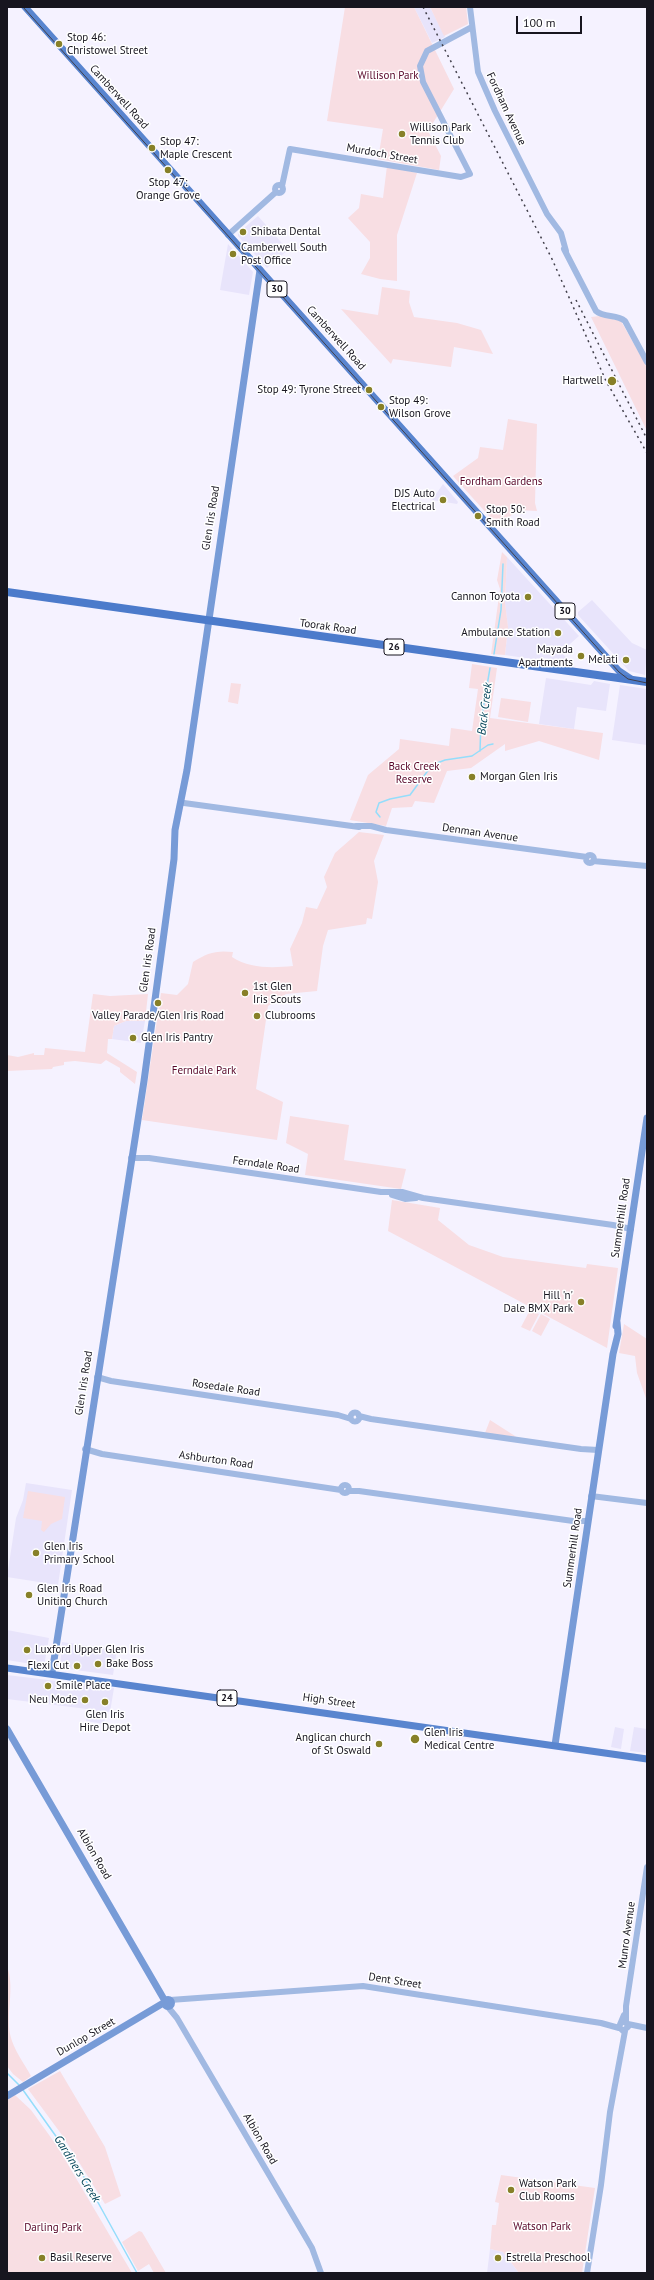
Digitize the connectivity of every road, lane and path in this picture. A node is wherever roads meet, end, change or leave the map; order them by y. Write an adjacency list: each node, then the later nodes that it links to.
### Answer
1 (25, 7): 4 (main road, Camberwell Road / 30)
2 (470, 7): 3 (street, Fordham Avenue)
3 (472, 29): 4 (street, Murdoch Street); 6 (street, Fordham Avenue)
4 (228, 235): 5 (main road, Camberwell Road / 30)
5 (260, 270): 8 (main road, Glen Iris Road); 9 (main road, Camberwell Road / 30)
6 (647, 362)
7 (7, 592): 8 (highway, Toorak Road / 26)
8 (208, 621): 10 (highway, Toorak Road / 26); 13 (main road, Glen Iris Road)
9 (613, 664): 10 (main road); 11 (main road, Camberwell Road / 30)
10 (605, 676): 11 (highway, Toorak Road / 26)
11 (634, 680): 12 (highway, Toorak Road / 26)
12 (647, 682)
13 (183, 799): 14 (main road, Glen Iris Road); 14 (main road, Glen Iris Road); 15 (street, Denman Avenue)
14 (174, 859): 17 (main road, Glen Iris Road)
15 (647, 866)
16 (647, 1118): 18 (main road, Summerhill Road)
17 (131, 1155): 18 (street, Ferndale Road); 19 (main road, Glen Iris Road)
18 (631, 1227): 21 (main road, Summerhill Road)
19 (96, 1379): 20 (main road, Glen Iris Road); 21 (street, Rosedale Road)
20 (85, 1452): 24 (street, Ashburton Road); 26 (main road, Glen Iris Road)
21 (598, 1452): 22 (main road, Summerhill Road)
22 (592, 1494): 23 (street); 24 (main road, Summerhill Road)
23 (647, 1503)
24 (587, 1524): 28 (main road, Summerhill Road)
25 (7, 1668): 26 (main road, High Street / 24)
26 (52, 1673): 28 (main road, High Street / 24)
27 (7, 1728): 31 (main road, Albion Road)
28 (555, 1745): 29 (main road, High Street / 24)
29 (647, 1759)
30 (647, 1867): 32 (street, Munro Avenue)
31 (168, 2003): 32 (street, Dent Street); 34 (main road, Dunlop Street); 35 (street, Albion Road)
32 (623, 2026): 33 (street, Dent Street); 36 (street, Munro Avenue)
33 (646, 2028)
34 (10, 2094)
35 (320, 2273)
36 (587, 2273)

